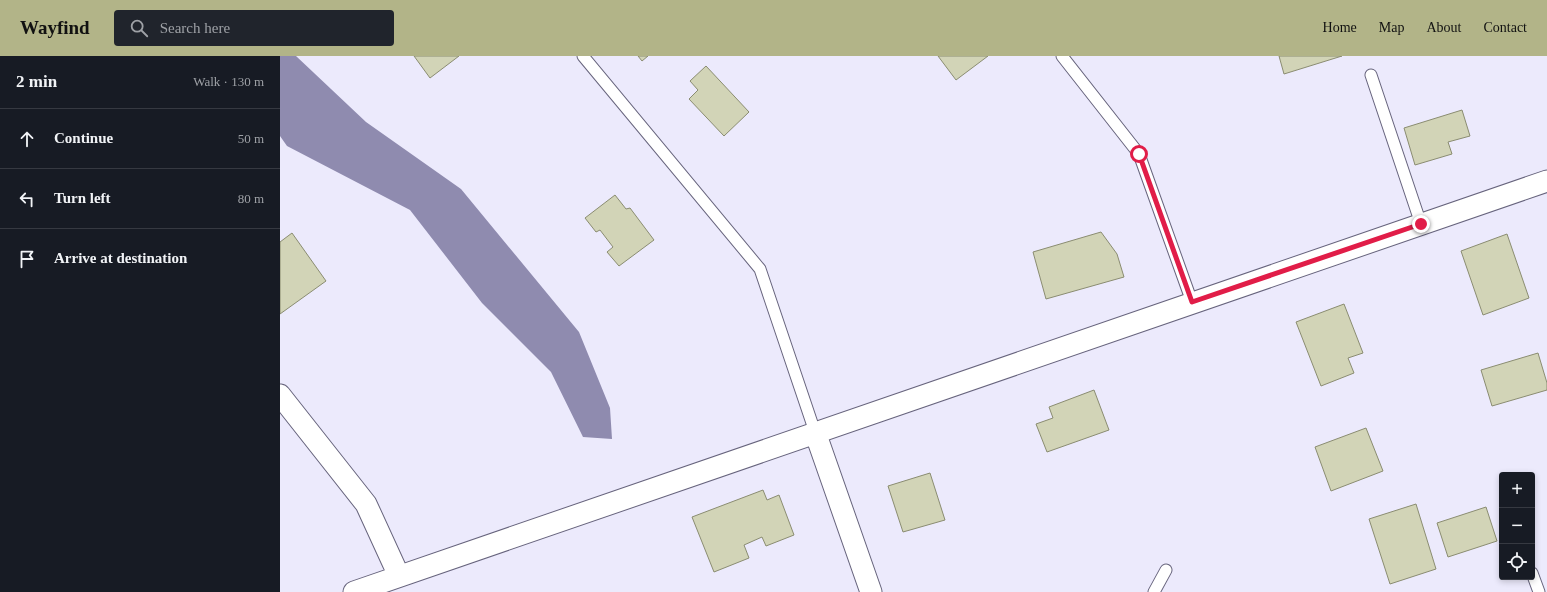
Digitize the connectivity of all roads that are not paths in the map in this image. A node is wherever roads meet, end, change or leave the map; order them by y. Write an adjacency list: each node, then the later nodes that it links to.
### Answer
1 (584, 56): 8 (lane)
2 (1062, 56): 6 (lane)
3 (1371, 76): 5 (lane)
4 (1547, 181): 5 (street)
5 (1421, 224): 6 (street)
6 (1192, 302): 8 (street)
7 (280, 396): 10 (street)
8 (815, 432): 10 (street); 13 (street)
9 (1166, 570): 14 (lane)
10 (399, 576): 12 (street)
11 (1535, 580): 15 (lane)
12 (354, 592)
13 (871, 592)
14 (1154, 592)
15 (1539, 592)

